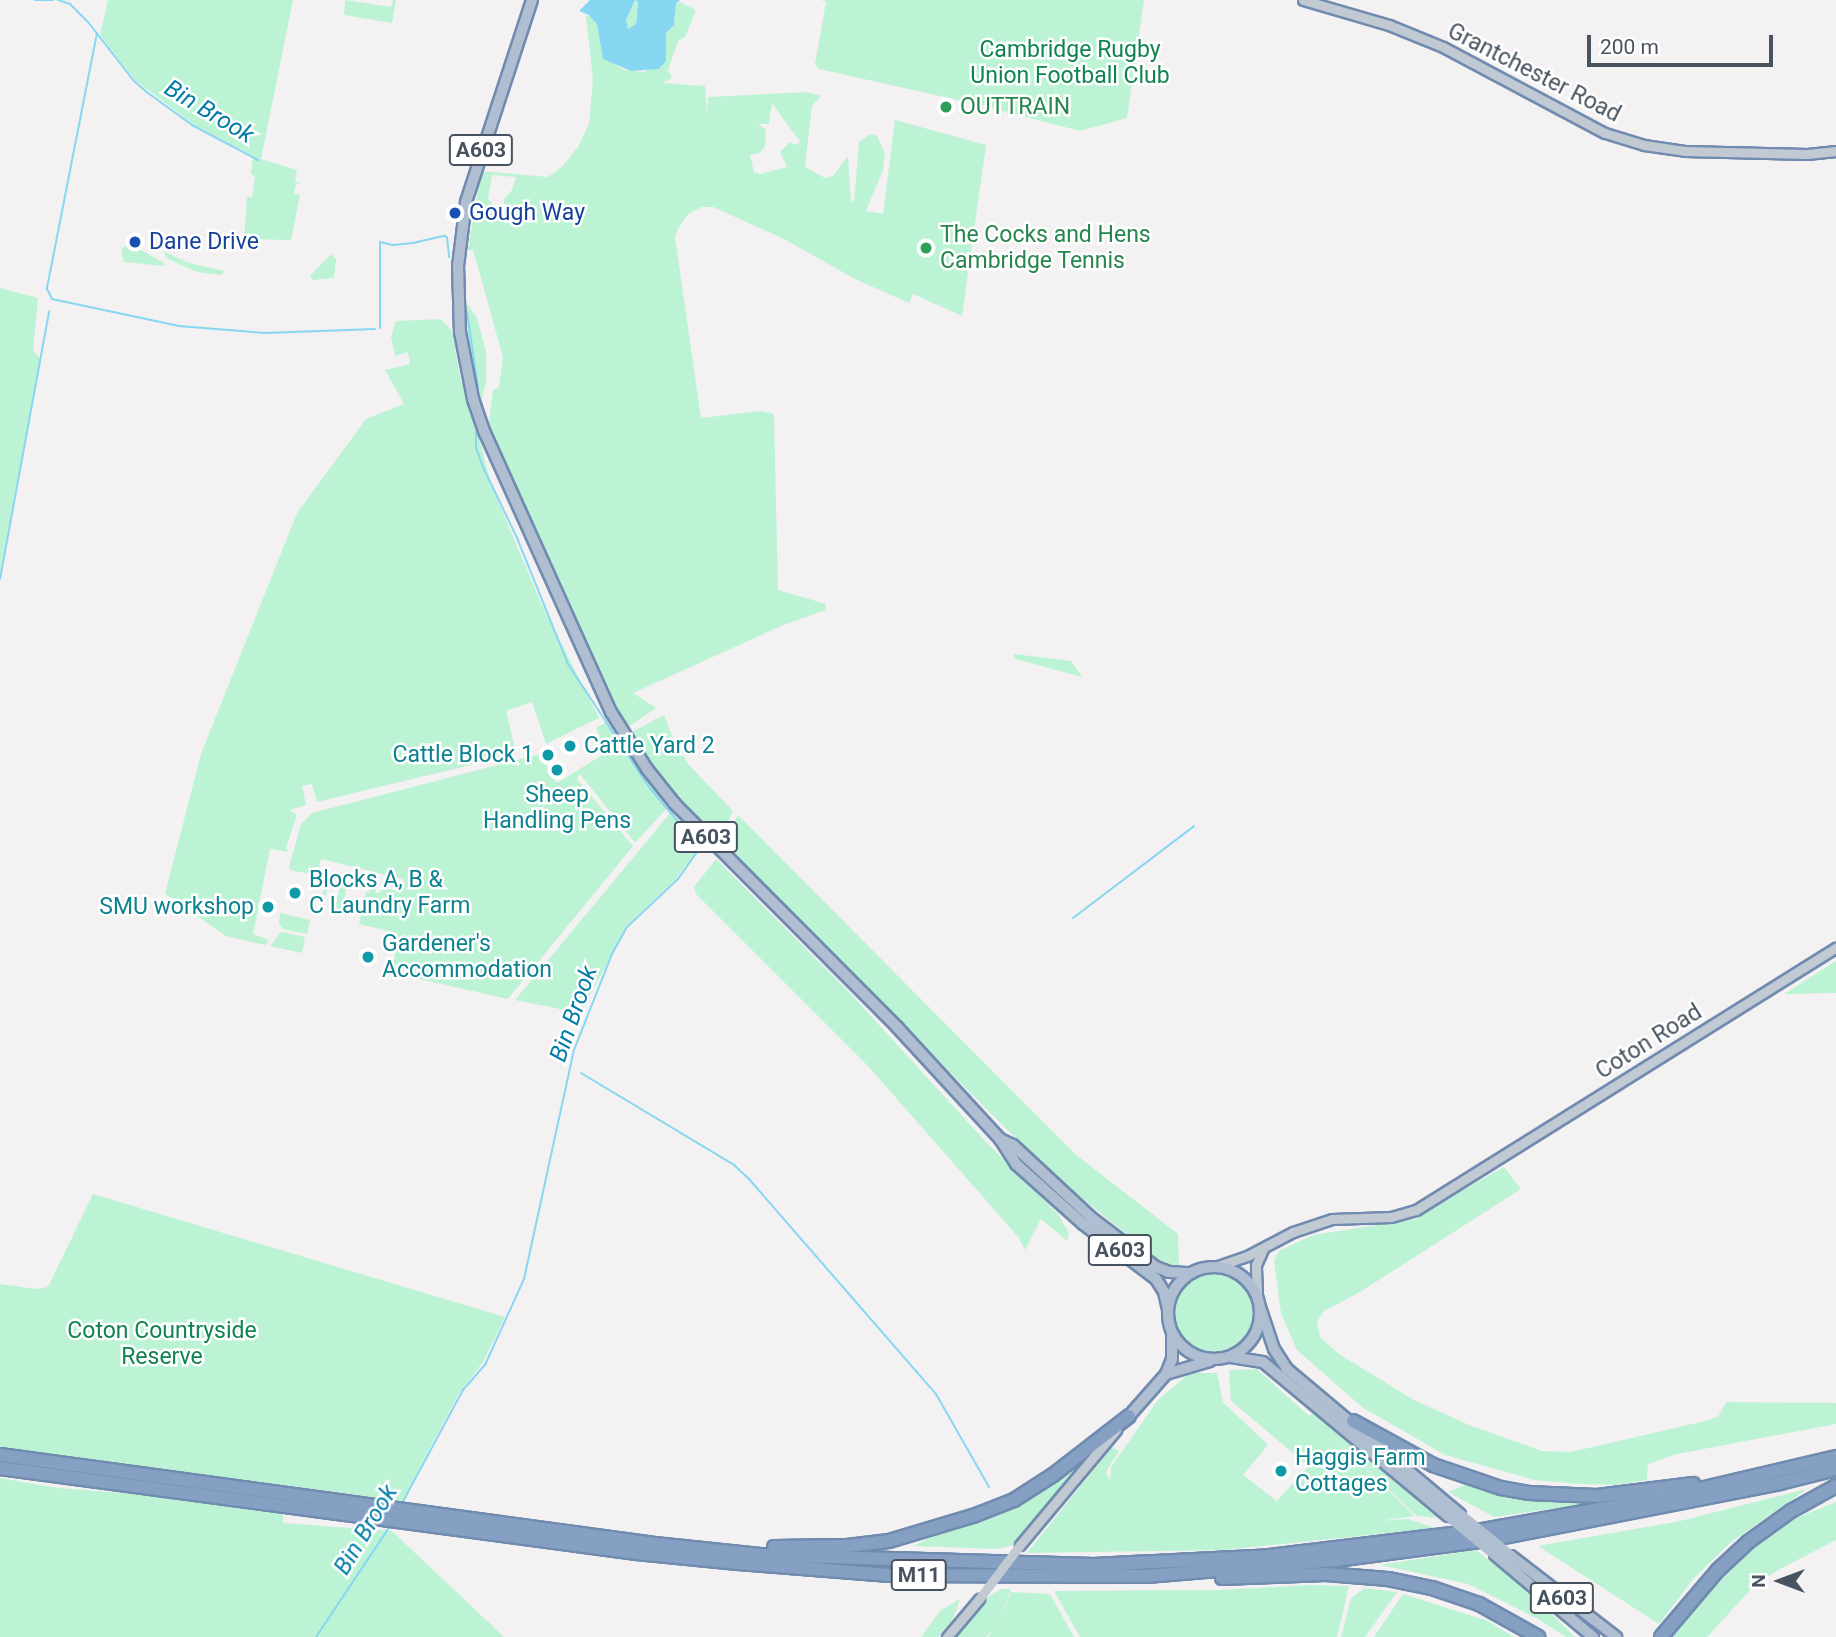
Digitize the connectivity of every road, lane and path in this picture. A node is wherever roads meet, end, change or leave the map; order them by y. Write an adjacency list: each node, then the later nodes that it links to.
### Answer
1 (532, 0): 5 (main road, A603)
2 (1303, 0): 3 (street, Grantchester Road)
3 (1836, 151)
4 (1836, 948): 6 (street, Coton Road)
5 (999, 1139): 8 (main road, A603); 10 (main road, A603)
6 (1264, 1247): 7 (street, Coton Road); 9 (street)
7 (1215, 1267): 8 (main road); 9 (main road)
8 (1193, 1272): 10 (main road)
9 (1259, 1301): 12 (main road); 16 (main road, A603)
10 (1168, 1310): 11 (main road)
11 (1171, 1331): 13 (main road); 14 (main road)
12 (1230, 1357): 13 (main road); 27 (main road, A603, bridge)
13 (1214, 1360): 14 (main road)
14 (1166, 1374): 15 (main road)
15 (1129, 1416): 23 (highway); 25 (street, bridge)
16 (1353, 1422): 20 (highway); 28 (main road, A603, bridge)
17 (0, 1455): 23 (highway, M11)
18 (1836, 1457): 20 (highway, M11)
19 (0, 1468): 24 (highway, M11)
20 (1790, 1469): 23 (highway, M11)
21 (1836, 1469): 24 (highway, M11)
22 (1836, 1486): 29 (highway)
23 (654, 1544)
24 (1147, 1576): 26 (highway)
25 (947, 1637)
26 (1538, 1637)
27 (1593, 1637)
28 (1616, 1637)
29 (1661, 1637)

